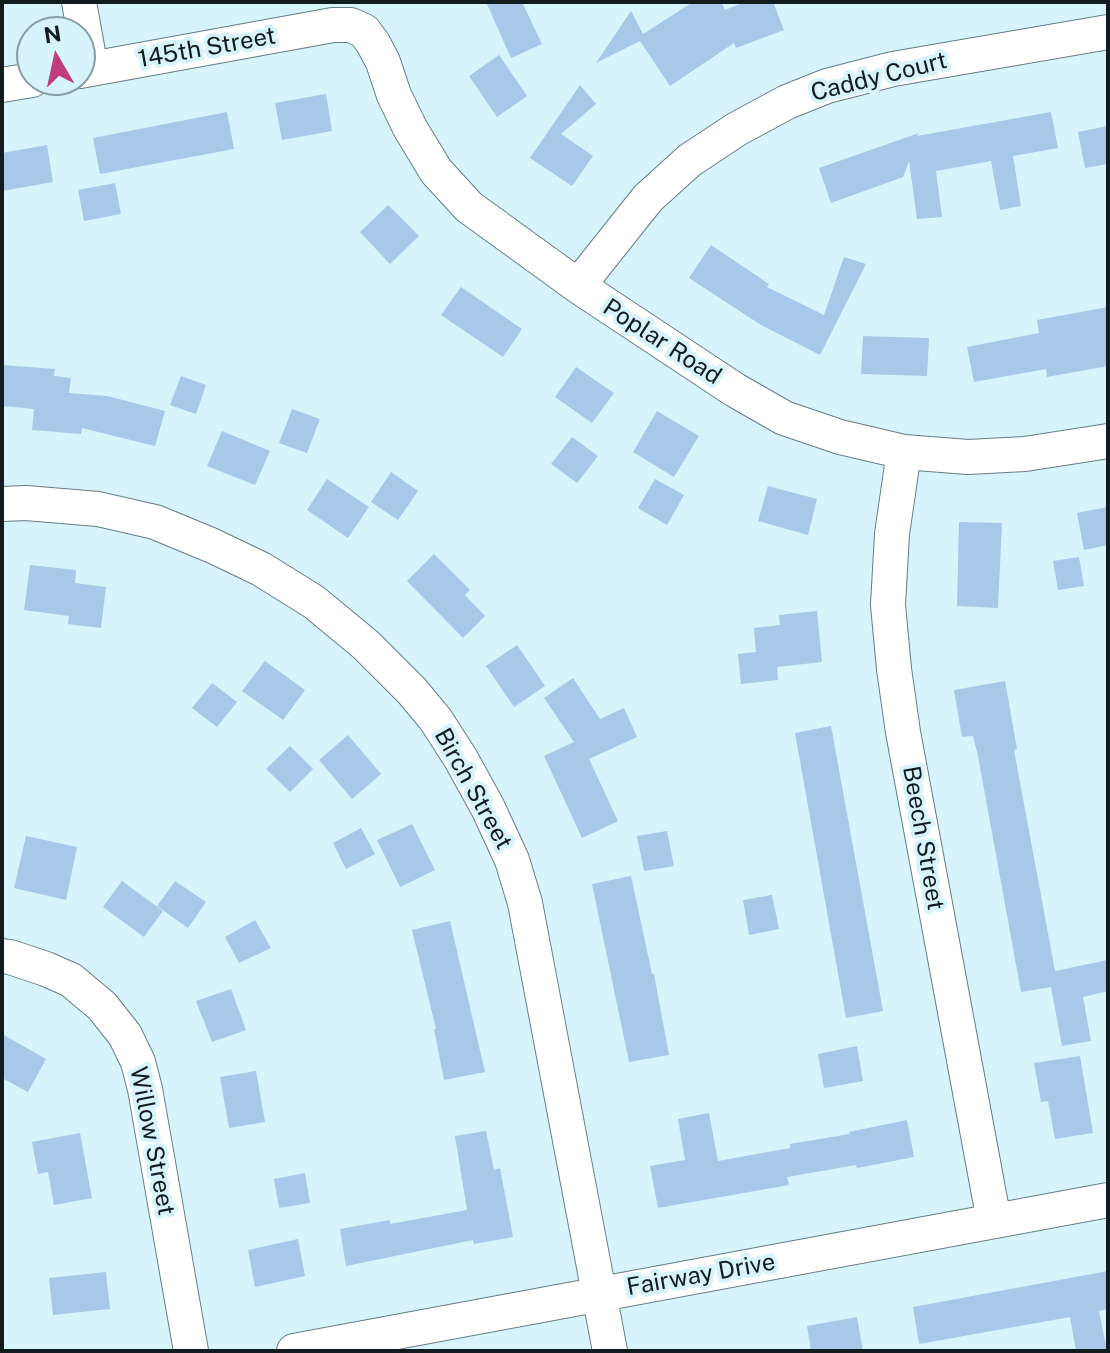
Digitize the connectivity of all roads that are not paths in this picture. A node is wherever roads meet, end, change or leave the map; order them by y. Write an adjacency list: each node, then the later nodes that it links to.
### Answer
1 (333, 25): 3 (street, 145th Street); 4 (street, Poplar Road)
2 (1108, 32): 4 (street, Caddy Court)
3 (96, 68)
4 (578, 286): 6 (street, Poplar Road)
5 (1108, 441): 6 (street, Poplar Road)
6 (904, 452): 10 (street, Beech Street)
7 (2, 504): 11 (street, Birch Street)
8 (2, 956): 12 (street, Willow Street)
9 (1108, 1200): 10 (street, Fairway Drive)
10 (994, 1221): 11 (street, Fairway Drive)
11 (599, 1294): 13 (street, Fairway Drive); 14 (street, Birch Street)
12 (191, 1351)
13 (294, 1351)
14 (610, 1351)

